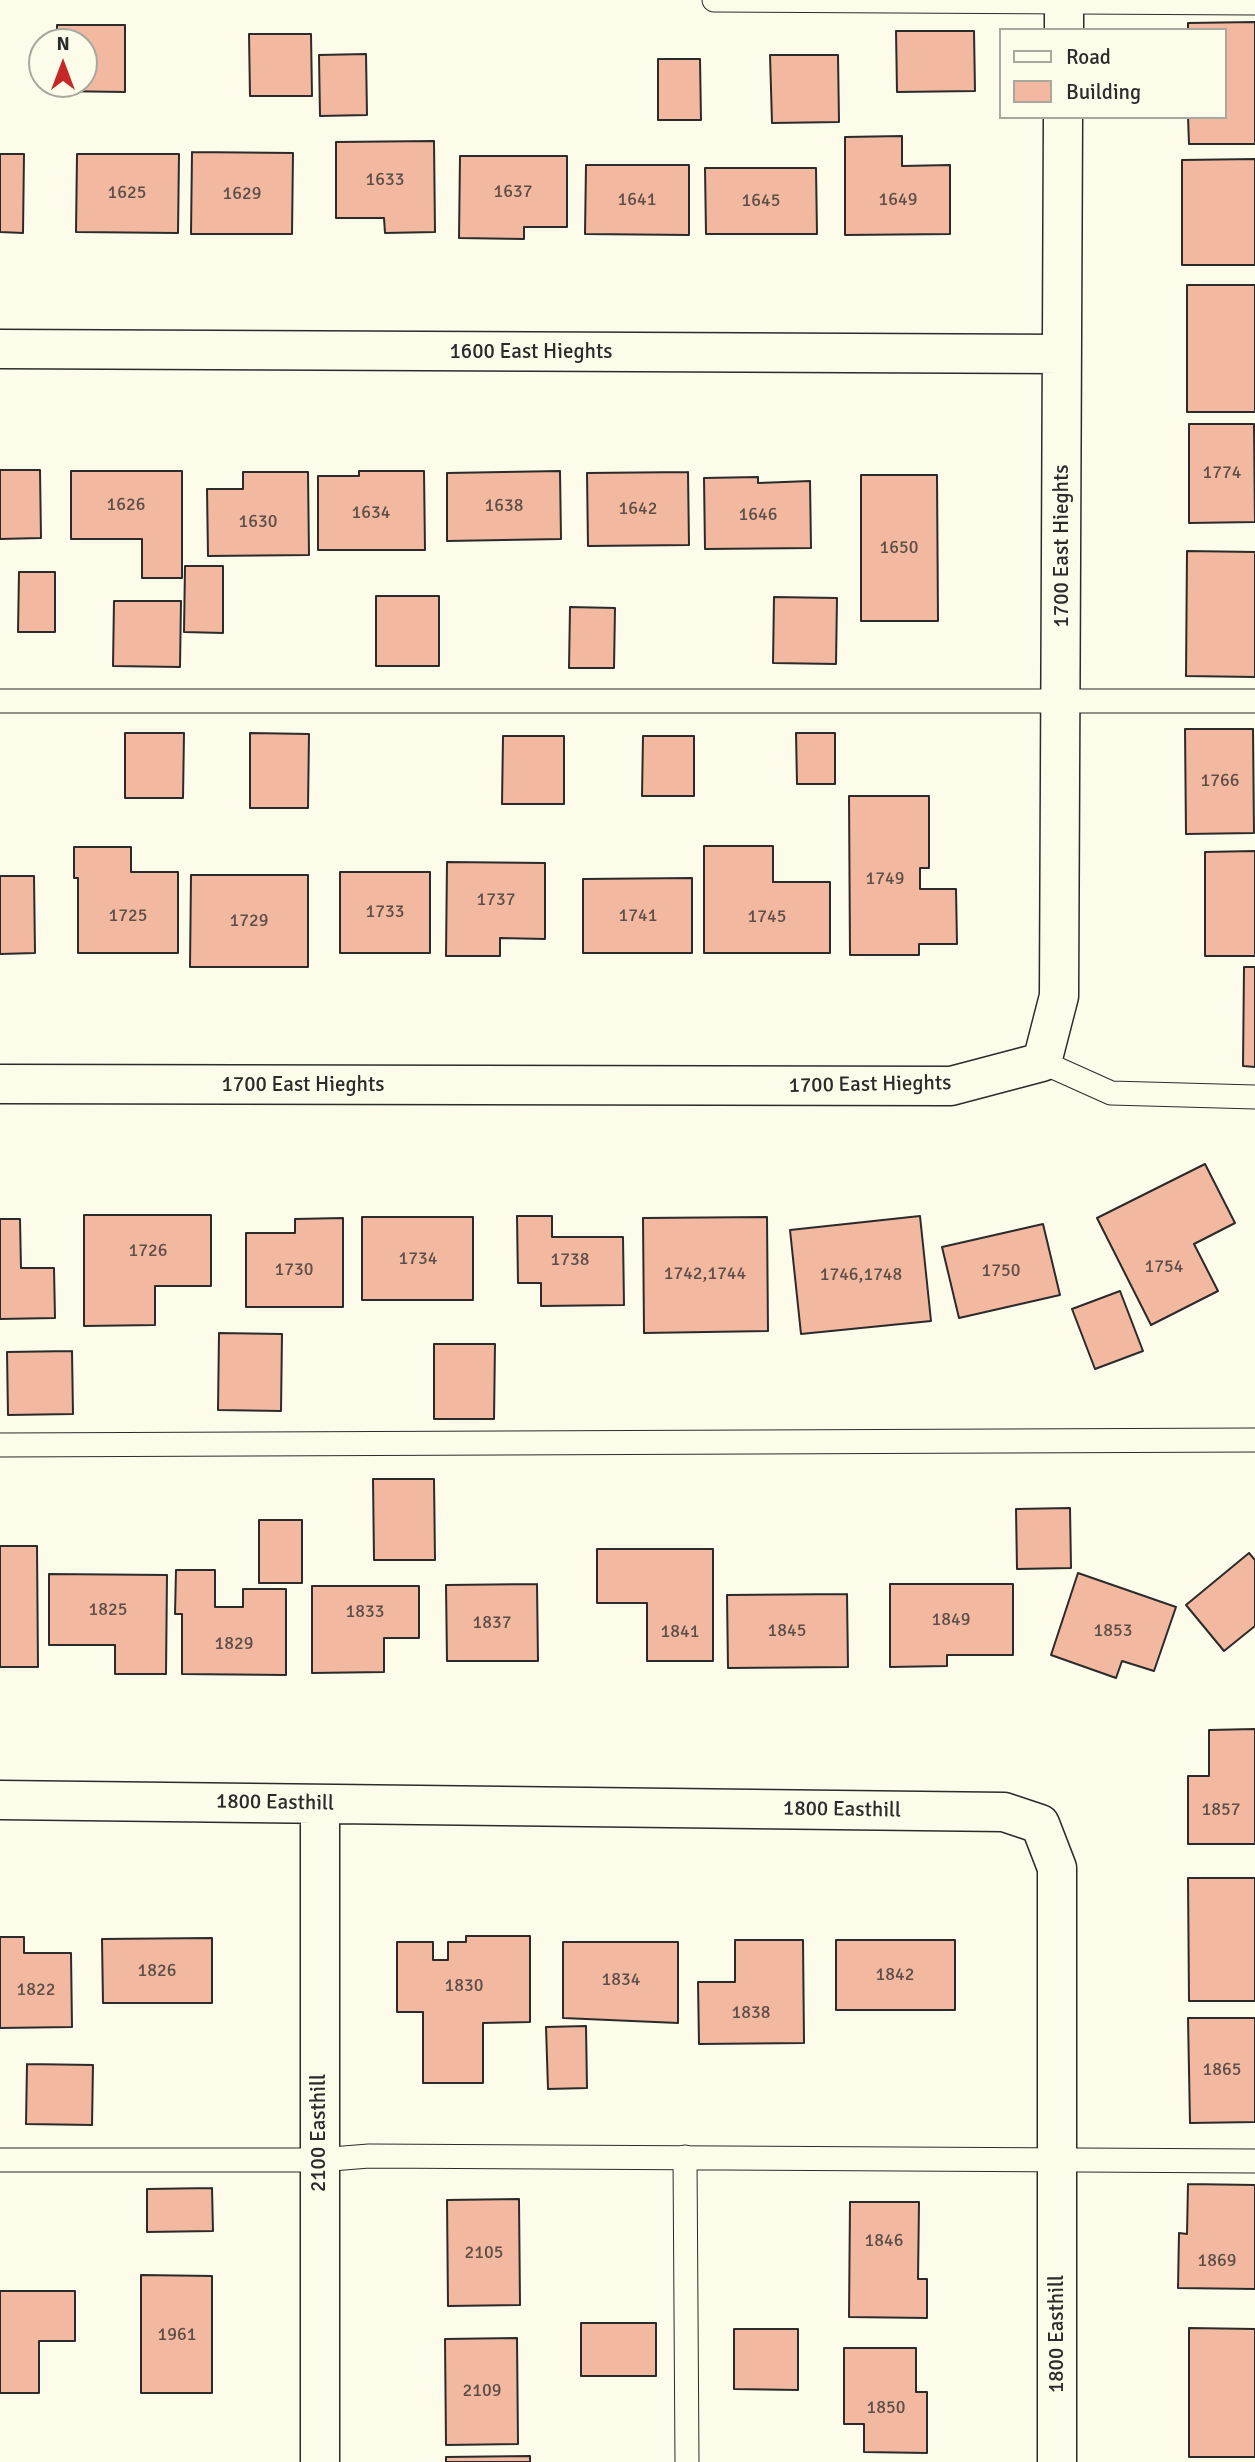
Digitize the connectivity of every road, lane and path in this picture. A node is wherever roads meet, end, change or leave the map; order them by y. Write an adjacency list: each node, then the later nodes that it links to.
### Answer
1 (714, 0): 3 (lane)
2 (1255, 3): 3 (lane)
3 (1064, 10)
4 (1063, 119): 6 (street, 1700 East Hieghts)
5 (0, 349): 6 (street, 1600 East Hieghts)
6 (1062, 354): 9 (street, 1700 East Hieghts)
7 (0, 701): 9 (lane)
8 (1255, 701): 9 (lane)
9 (1062, 703): 10 (street, 1700 East Hieghts)
10 (1042, 1062): 11 (street, 1700 East Hieghts); 12 (lane)
11 (0, 1084)
12 (1255, 1097)
13 (1255, 1440): 14 (lane)
14 (0, 1445)
15 (0, 1800): 16 (street, 1800 Easthill)
16 (320, 1804): 19 (street, 2100 Easthill); 20 (street, 1800 Easthill)
17 (685, 2157): 19 (lane); 20 (lane); 23 (lane)
18 (0, 2160): 19 (lane)
19 (319, 2160): 22 (street, 2100 Easthill)
20 (1057, 2161): 21 (lane); 24 (street, 1800 Easthill)
21 (1255, 2161)
22 (320, 2462)
23 (687, 2462)
24 (1057, 2462)

